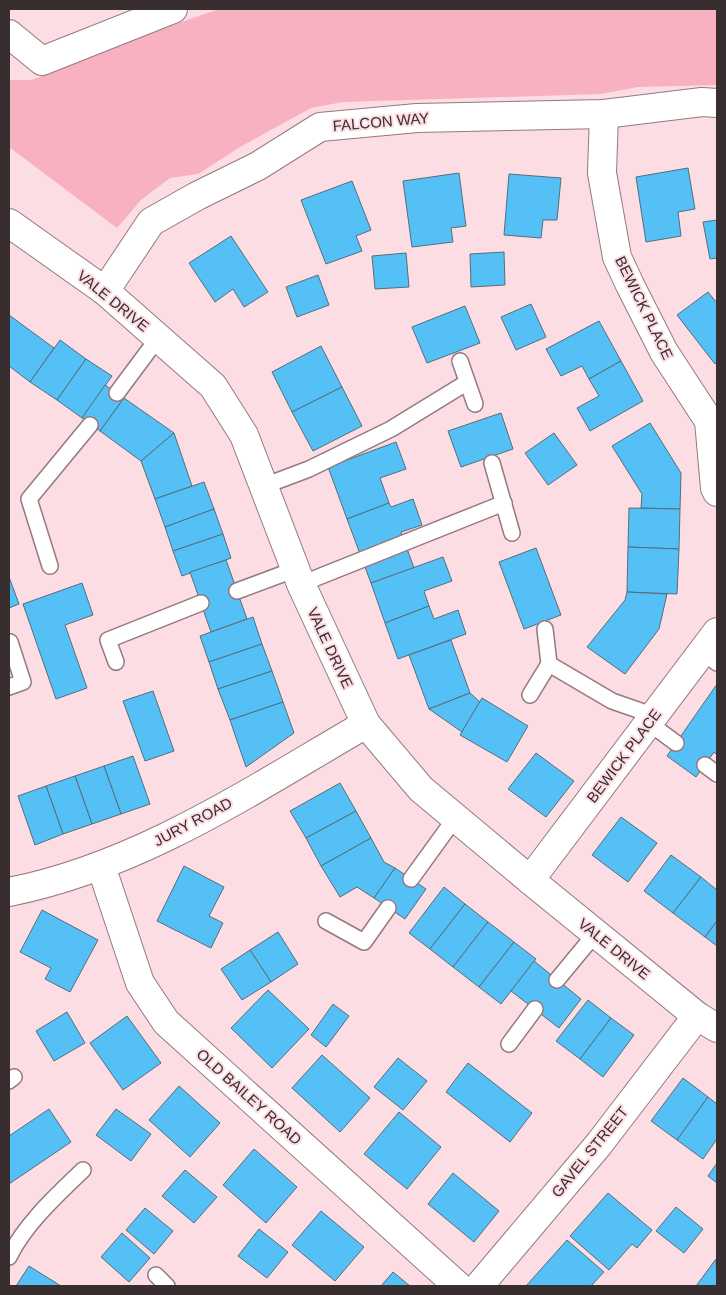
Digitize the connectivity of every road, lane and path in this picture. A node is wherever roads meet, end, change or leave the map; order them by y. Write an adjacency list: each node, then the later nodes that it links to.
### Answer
1 (173, 9): 2 (street)
2 (9, 34)
3 (717, 103): 4 (street, FALCON WAY)
4 (604, 114): 6 (street, FALCON WAY); 15 (street, BEWICK PLACE)
5 (9, 223): 6 (street, VALE DRIVE)
6 (104, 291): 7 (street, VALE DRIVE)
7 (158, 338): 10 (lane); 14 (street, VALE DRIVE)
8 (460, 361): 9 (lane)
9 (466, 383): 11 (lane); 14 (lane)
10 (116, 393)
11 (474, 404)
12 (90, 424): 18 (lane)
13 (492, 462): 16 (lane)
14 (264, 486): 19 (street, VALE DRIVE)
15 (717, 492)
16 (504, 503): 17 (lane); 19 (lane)
17 (512, 533)
18 (50, 566)
19 (298, 577): 20 (lane); 30 (street, VALE DRIVE)
20 (237, 591)
21 (201, 603): 25 (lane)
22 (545, 630): 26 (lane)
23 (10, 642): 27 (lane)
24 (712, 649): 29 (street, BEWICK PLACE)
25 (116, 662)
26 (549, 664): 28 (lane); 29 (lane)
27 (9, 688)
28 (530, 695)
29 (652, 719): 31 (lane); 37 (street, BEWICK PLACE)
30 (366, 724): 34 (street, VALE DRIVE); 35 (street, JURY ROAD)
31 (676, 743)
32 (705, 765): 33 (lane)
33 (717, 774)
34 (456, 818): 36 (lane); 37 (street, VALE DRIVE)
35 (101, 866): 38 (street, JURY ROAD); 50 (street, OLD BAILEY ROAD)
36 (411, 879)
37 (530, 880): 41 (street, VALE DRIVE)
38 (9, 892)
39 (388, 908): 40 (lane)
40 (326, 921)
41 (595, 934): 42 (lane); 44 (street, VALE DRIVE)
42 (557, 980)
43 (535, 1009): 45 (lane)
44 (707, 1022): 51 (street, GAVEL STREET)
45 (509, 1044)
46 (83, 1170): 47 (lane)
47 (9, 1257)
48 (156, 1275): 49 (lane)
49 (167, 1286)
50 (458, 1286)
51 (479, 1286)

